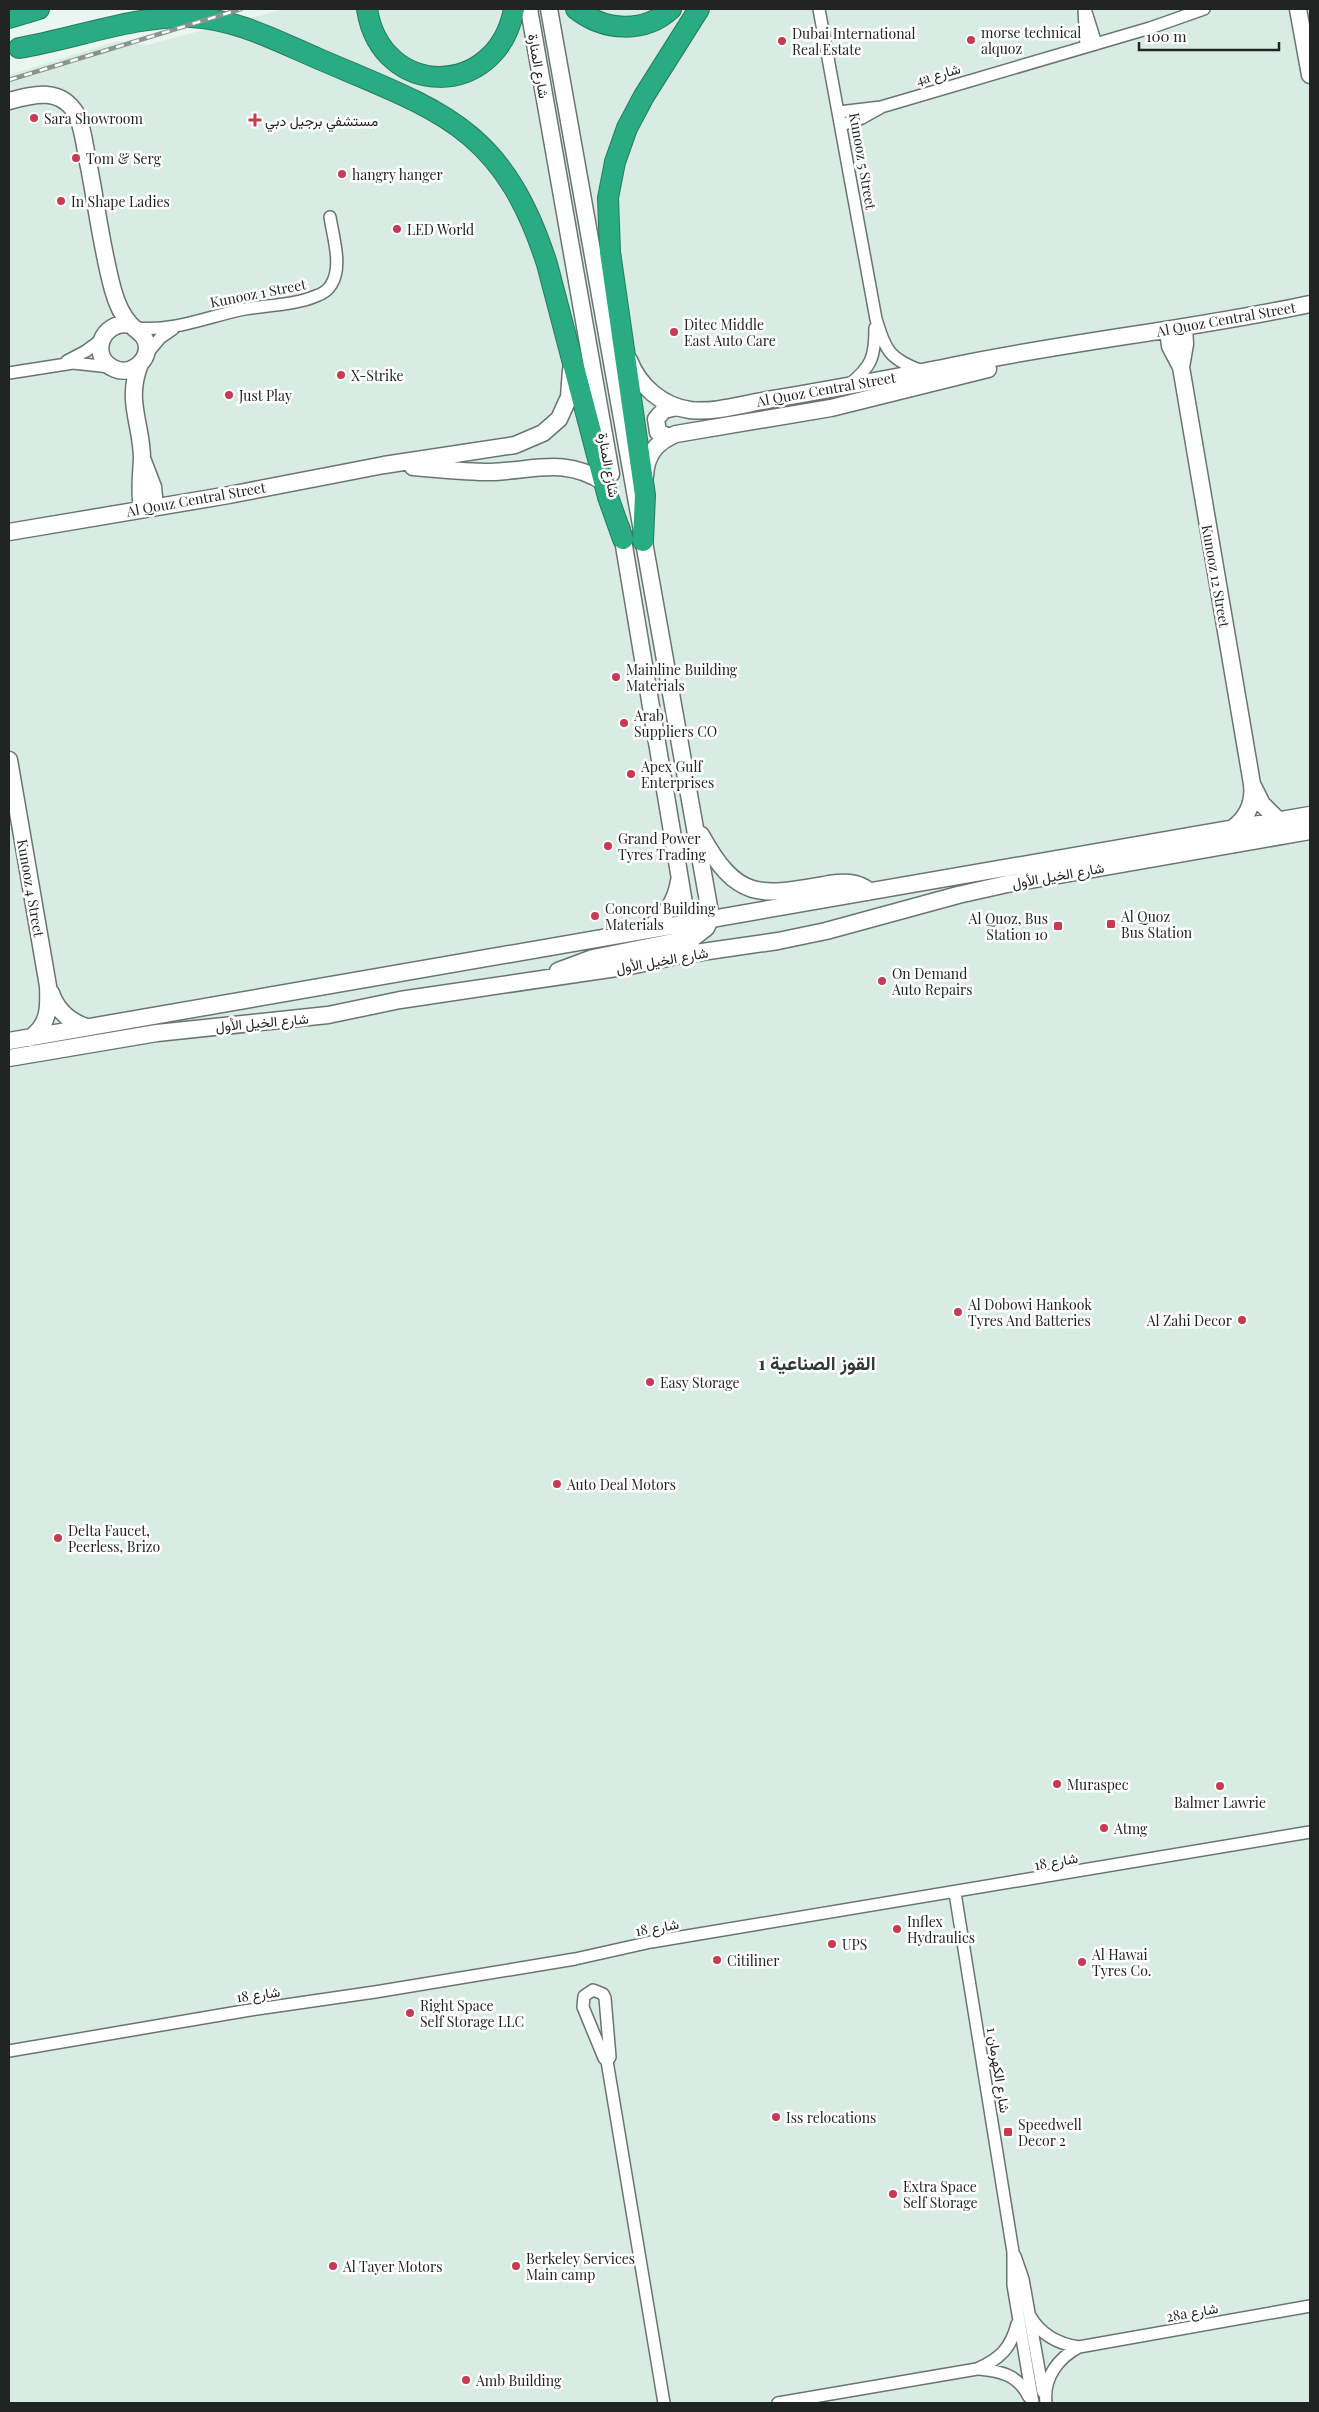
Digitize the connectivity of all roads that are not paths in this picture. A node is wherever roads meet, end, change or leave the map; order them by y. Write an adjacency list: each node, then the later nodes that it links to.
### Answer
1 (39, 9): 14 (highway)
2 (145, 9): 16 (highway)
3 (367, 9): 4 (highway)
4 (514, 9)
5 (529, 9): 47 (main road, شارع المنارة)
6 (549, 9): 47 (main road, شارع المنارة)
7 (576, 9): 8 (highway)
8 (671, 9)
9 (699, 9): 31 (highway)
10 (819, 9): 20 (street, Kunooz 5 Street)
11 (1084, 9): 15 (street)
12 (1204, 9): 15 (street, 4a شارع)
13 (1298, 9): 17 (main road)
14 (9, 18)
15 (1091, 45): 19 (street, 4a شارع)
16 (14, 50): 33 (highway)
17 (1310, 75)
18 (9, 102): 23 (main road)
19 (881, 107): 20 (street, 4a شارع); 21 (street, 4a شارع)
20 (839, 112): 21 (street, Kunooz 5 Street)
21 (842, 126): 25 (street, Kunooz 5 Street)
22 (330, 217): 26 (street, Kunooz 1 Street)
23 (113, 290): 27 (main road); 29 (main road)
24 (1310, 304): 28 (main road, Al Quoz Central Street)
25 (876, 319): 36 (street, Kunooz 5 Street); 38 (street, Kunooz 5 Street)
26 (178, 326): 27 (street, Kunooz 1 Street); 32 (street, Kunooz 1 Street)
27 (134, 327): 29 (main road); 32 (main road)
28 (1176, 328): 30 (main road, Al Quoz Central Street); 49 (main road, Kunooz 12 Street)
29 (102, 337): 34 (street); 35 (main road)
30 (1053, 347): 36 (main road, Al Quoz Central Street); 41 (main road, Al Quoz Central Street)
31 (625, 351): 40 (main road, Al Quoz Central Street); 44 (highway)
32 (143, 360): 35 (main road); 39 (main road)
33 (570, 360): 42 (main road, Al Qouz Central Street); 43 (highway)
34 (60, 364): 35 (street); 37 (street)
35 (112, 368): 39 (main road)
36 (924, 372): 38 (main road, Al Quoz Central Street)
37 (9, 373)
38 (847, 386): 40 (main road, Al Quoz Central Street)
39 (133, 404): 45 (main road)
40 (678, 407): 41 (main road)
41 (669, 437): 44 (main road, Al Quoz Central Street)
42 (384, 465): 43 (main road, Al Qouz Central Street); 45 (main road, Al Qouz Central Street)
43 (605, 483): 47 (highway)
44 (645, 488): 47 (highway)
45 (149, 508): 46 (main road, Al Qouz Central Street)
46 (9, 532)
47 (633, 540): 52 (main road, شارع المنارة); 55 (main road, شارع المنارة)
48 (9, 760): 64 (main road, Kunooz 4 Street)
49 (1252, 784): 51 (main road, Kunooz 12 Street); 53 (main road, Kunooz 12 Street)
50 (1310, 815): 51 (main road, شارع الخيل الأول)
51 (1278, 820): 53 (main road, شارع الخيل الأول)
52 (694, 822): 56 (main road); 57 (main road, شارع المنارة)
53 (1233, 828): 56 (main road, شارع الخيل الأول)
54 (1310, 831): 62 (main road, شارع الخيل الأول)
55 (679, 876): 58 (main road, شارع المنارة); 59 (main road)
56 (869, 891): 57 (main road, شارع الخيل الأول); 61 (main road)
57 (711, 918): 58 (main road, شارع الخيل الأول); 60 (main road)
58 (688, 922): 59 (main road, شارع الخيل الأول); 60 (main road)
59 (646, 930): 65 (main road, شارع الخيل الأول)
60 (698, 934): 61 (main road); 63 (main road)
61 (714, 943): 62 (main road)
62 (730, 948): 63 (main road, شارع الخيل الأول)
63 (544, 979): 68 (main road, شارع الخيل الأول)
64 (48, 986): 65 (main road, Kunooz 4 Street); 66 (main road, Kunooz 4 Street)
65 (86, 1028): 66 (main road, شارع الخيل الأول)
66 (30, 1038): 67 (main road, شارع الخيل الأول)
67 (9, 1041)
68 (9, 1058)
69 (1310, 1832): 70 (street, شارع 18)
70 (955, 1893): 71 (street, شارع 18); 74 (street, شارع الكهرمان 1)
71 (9, 2051)
72 (607, 2061): 72 (street); 77 (street)
73 (1310, 2306): 75 (street, 28a شارع)
74 (1023, 2316): 75 (street, 28a شارع); 76 (street); 79 (street, شارع الكهرمان 1); 80 (street, شارع الكهرمان 1)
75 (1079, 2347): 80 (street, 28a شارع)
76 (977, 2369): 78 (street); 79 (street)
77 (664, 2403)
78 (778, 2403)
79 (1033, 2403)
80 (1046, 2403)

